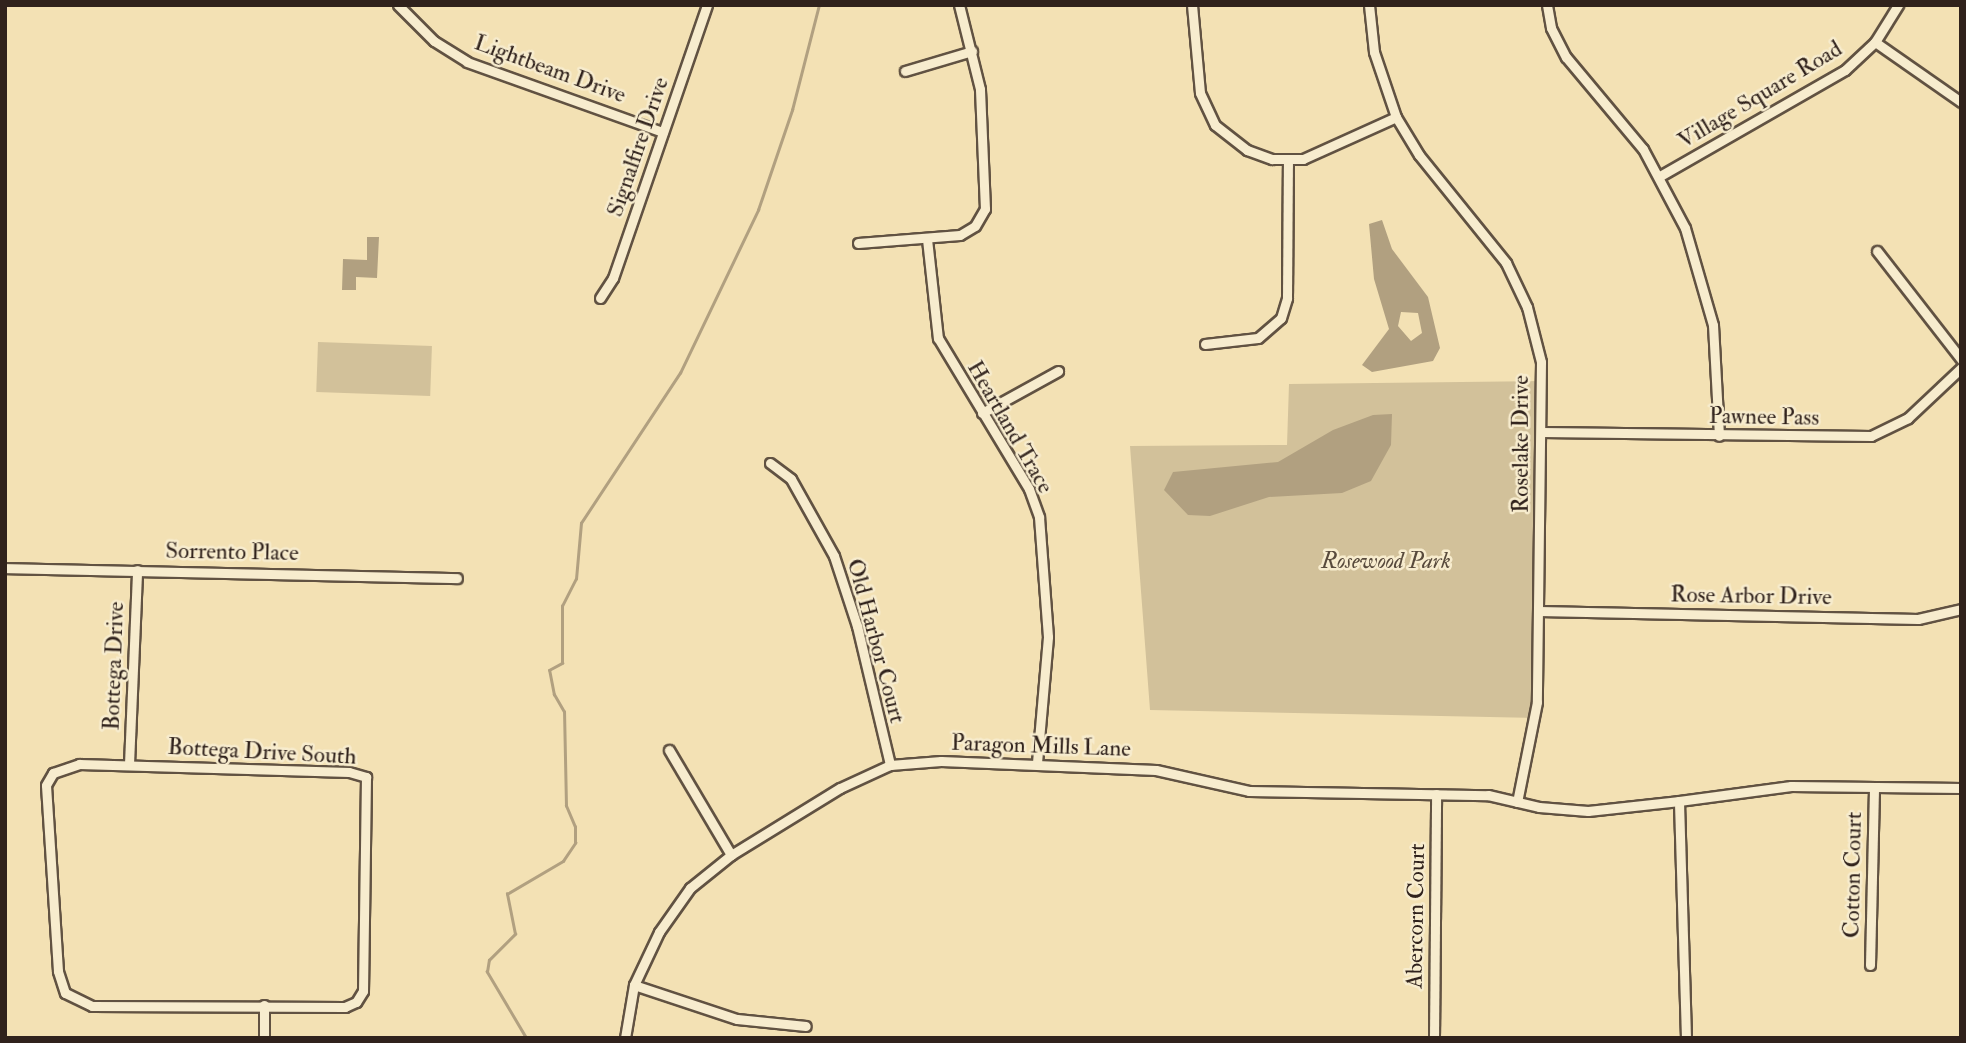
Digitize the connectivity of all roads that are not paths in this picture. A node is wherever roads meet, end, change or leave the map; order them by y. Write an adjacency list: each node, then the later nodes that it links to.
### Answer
1 (397, 5): 13 (street, Lightbeam Drive)
2 (707, 5): 13 (street, Signalfire Drive)
3 (959, 5): 9 (street)
4 (1192, 5): 14 (street)
5 (1369, 5): 12 (street, Roselake Drive)
6 (1546, 5): 15 (street)
7 (1898, 5): 8 (street, Village Square Road)
8 (1875, 42): 11 (street); 15 (street, Village Square Road)
9 (972, 51): 10 (street); 16 (street)
10 (905, 71)
11 (1961, 102)
12 (1395, 117): 14 (street); 25 (street, Roselake Drive)
13 (663, 132): 19 (street, Signalfire Drive)
14 (1288, 160): 20 (street)
15 (1660, 176): 26 (street)
16 (928, 239): 17 (street); 24 (street, Heartland Trace)
17 (858, 243)
18 (1877, 251): 21 (street)
19 (600, 298)
20 (1205, 344)
21 (1961, 359)
22 (1961, 368): 26 (street, Pawnee Pass)
23 (1058, 371): 24 (street)
24 (982, 413): 35 (street, Heartland Trace)
25 (1542, 432): 26 (street, Pawnee Pass); 32 (street, Roselake Drive)
26 (1719, 436)
27 (769, 463): 36 (street, Old Harbor Court)
28 (5, 568): 29 (street, Sorrento Place)
29 (137, 570): 30 (street, Sorrento Place); 34 (street, Bottega Drive)
30 (457, 578)
31 (1961, 609): 32 (street, Rose Arbor Drive)
32 (1539, 611): 41 (street, Roselake Drive)
33 (669, 750): 42 (street)
34 (129, 764): 45 (street); 45 (street, Bottega Drive South)
35 (1037, 764): 36 (street, Paragon Mills Lane); 39 (street, Paragon Mills Lane)
36 (890, 765): 42 (street, Paragon Mills Lane)
37 (1874, 787): 38 (street, Paragon Mills Lane); 40 (street, Paragon Mills Lane); 43 (street, Cotton Court)
38 (1961, 788)
39 (1436, 794): 41 (street, Paragon Mills Lane); 49 (street, Abercorn Court)
40 (1679, 801): 41 (street, Paragon Mills Lane); 50 (street)
41 (1517, 802)
42 (731, 855): 44 (street, Paragon Mills Lane)
43 (1870, 965)
44 (634, 985): 46 (street); 48 (street, Paragon Mills Lane)
45 (264, 1006): 47 (street)
46 (806, 1026)
47 (264, 1038)
48 (625, 1038)
49 (1434, 1038)
50 (1686, 1038)

